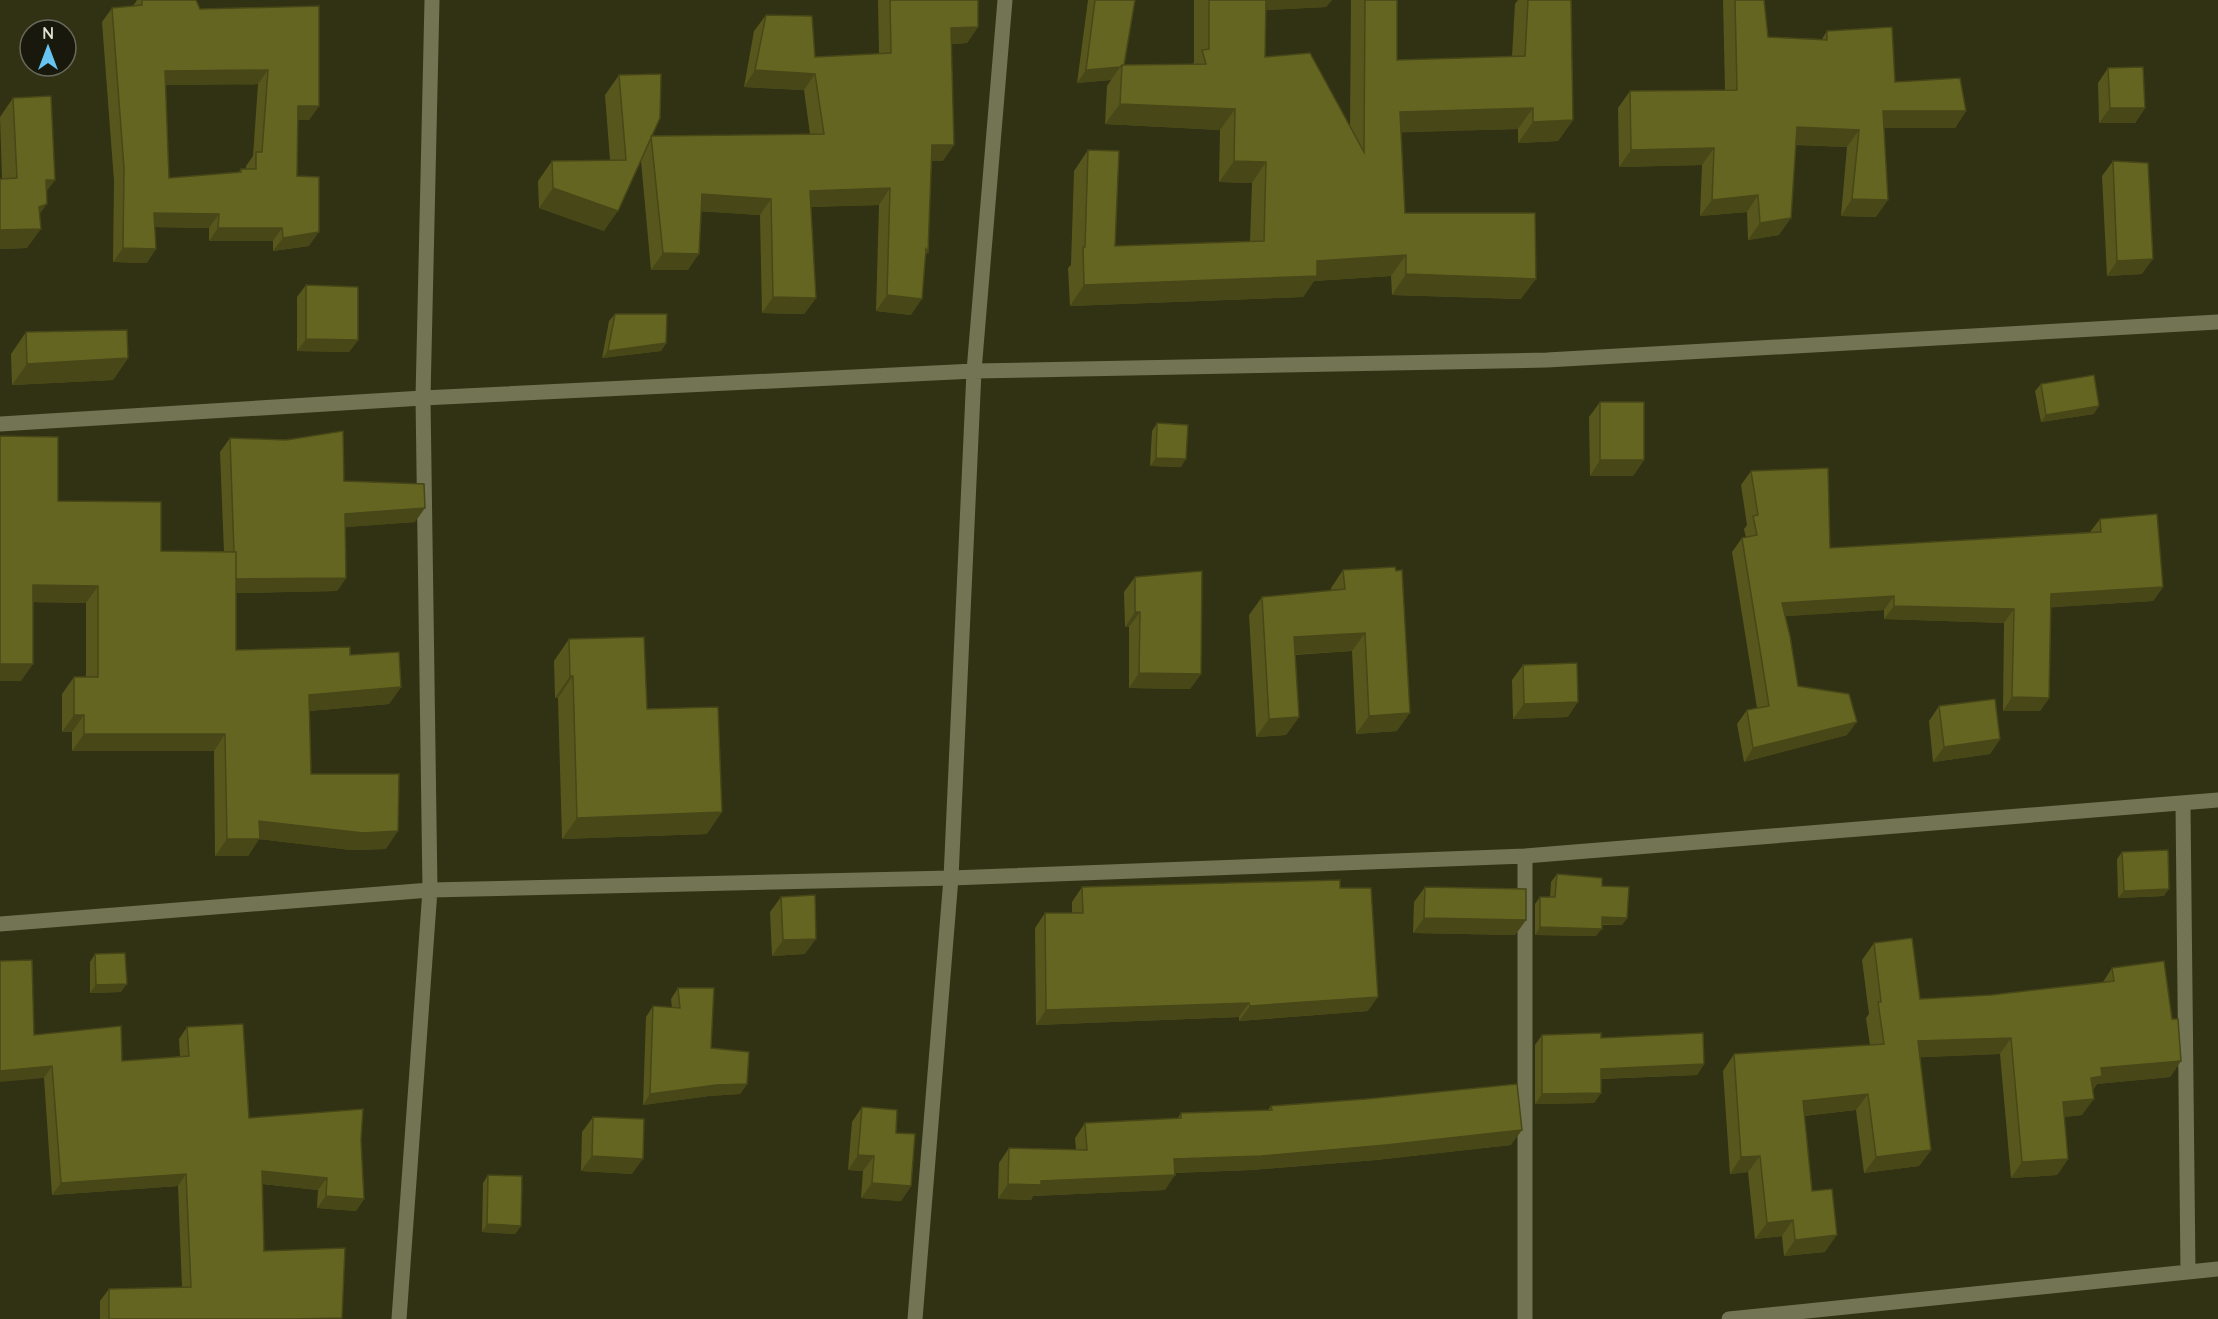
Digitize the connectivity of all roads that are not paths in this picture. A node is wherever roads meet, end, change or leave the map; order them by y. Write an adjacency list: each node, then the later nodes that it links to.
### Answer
1 (432, 0): 5 (street)
2 (1005, 0): 4 (street)
3 (2218, 322): 4 (street)
4 (974, 371): 5 (street); 10 (street)
5 (423, 398): 6 (street); 11 (street)
6 (0, 424)
7 (2218, 800): 8 (street)
8 (2183, 805): 9 (street); 14 (street)
9 (1525, 856): 10 (street); 17 (street)
10 (951, 878): 11 (street); 16 (street)
11 (430, 890): 12 (street); 15 (street)
12 (0, 924)
13 (2218, 1269): 14 (street)
14 (2188, 1272): 18 (street)
15 (399, 1319)
16 (915, 1319)
17 (1525, 1319)
18 (1728, 1319)

